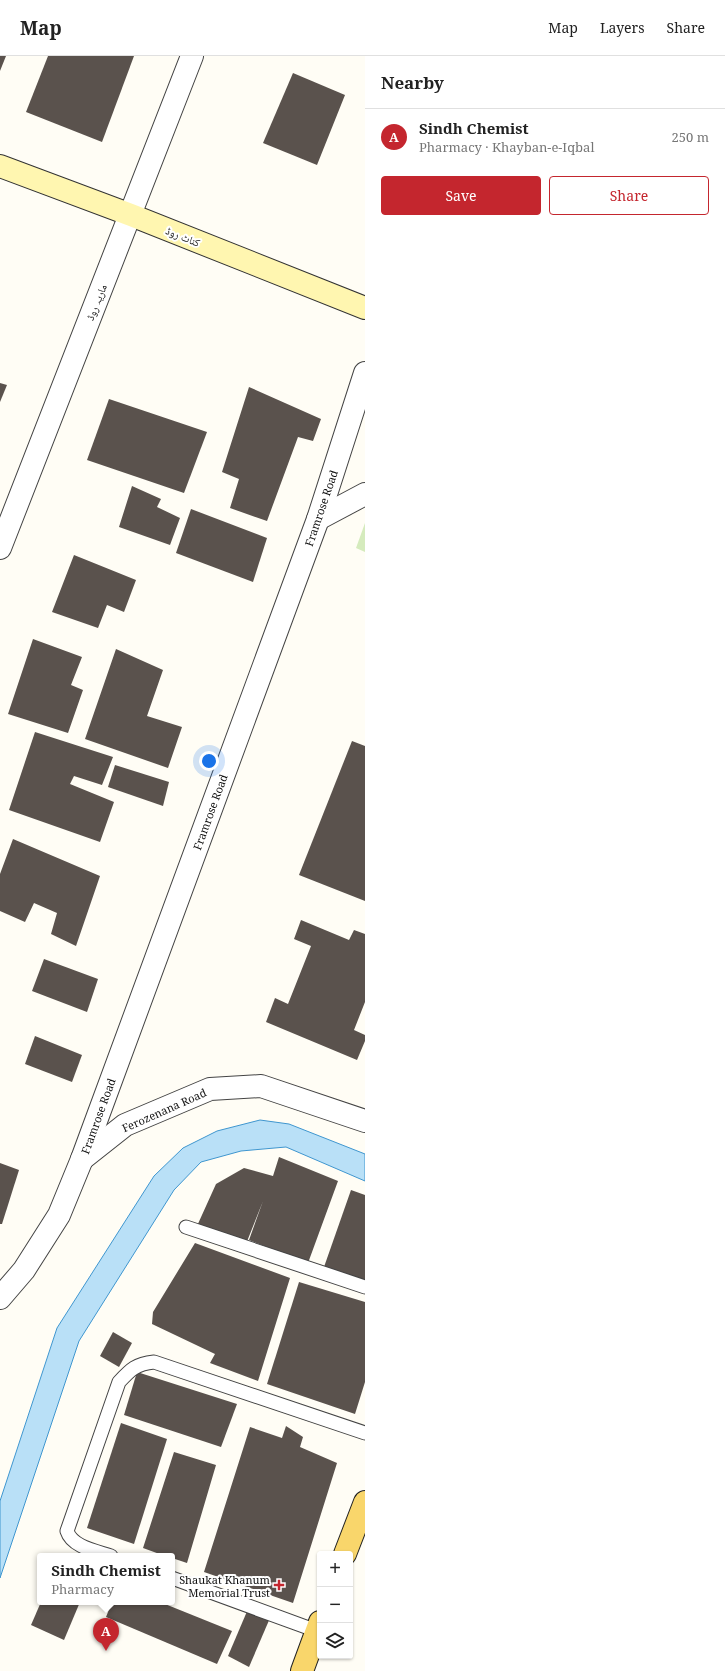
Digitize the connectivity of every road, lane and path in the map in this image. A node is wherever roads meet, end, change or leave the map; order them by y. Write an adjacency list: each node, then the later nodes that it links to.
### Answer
1 (192, 56): 3 (street, ماریہ روڈ)
2 (0, 166): 3 (street, کناٹ روڈ)
3 (131, 215): 4 (street, کناٹ روڈ); 8 (street, ماریہ روڈ)
4 (365, 308)
5 (365, 373): 7 (street, Framrose Road)
6 (365, 494): 7 (street)
7 (318, 519): 10 (street, Framrose Road)
8 (0, 548)
9 (365, 1122): 10 (street, Ferozenana Road)
10 (82, 1159): 13 (street, Ferozenana Road)
11 (186, 1227): 12 (lane)
12 (365, 1287)
13 (0, 1298)
14 (365, 1433): 17 (lane)
15 (365, 1502): 16 (main road)
16 (346, 1551)
17 (103, 1553)
18 (175, 1579): 19 (lane)
19 (317, 1626)
20 (317, 1629): 21 (main road)
21 (302, 1671)

